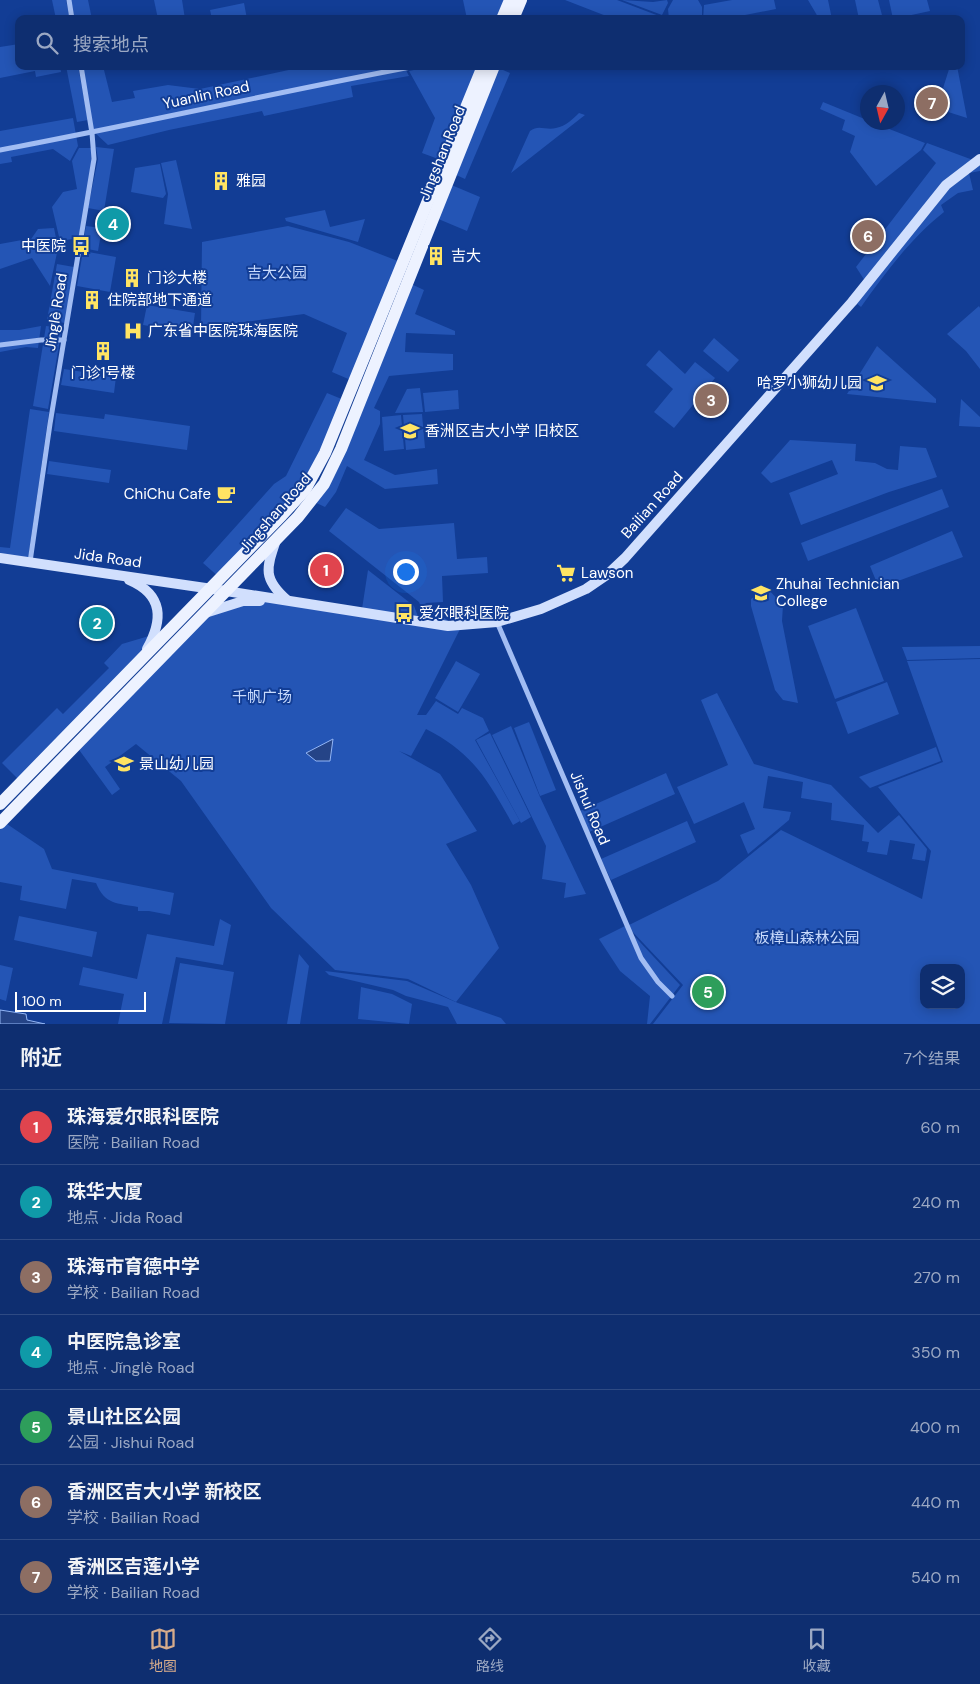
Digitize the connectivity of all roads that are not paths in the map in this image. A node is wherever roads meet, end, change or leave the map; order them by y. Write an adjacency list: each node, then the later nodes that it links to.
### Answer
1 (69, 0): 4 (street)
2 (510, 0): 5 (main road)
3 (521, 0): 6 (main road)
4 (71, 15)
5 (504, 15)
6 (515, 15)
7 (82, 70): 11 (street, Jǐnglè Road)
8 (395, 70): 11 (street, Yuanlin Road)
9 (481, 70): 20 (main road, Jingshan Road)
10 (492, 70): 16 (main road, Jingshan Road)
11 (92, 133): 12 (street, Yuanlin Road); 14 (street, Jǐnglè Road)
12 (0, 150)
13 (980, 159): 24 (main road, Bailian Road)
14 (64, 340): 15 (street); 18 (street, Jǐnglè Road)
15 (0, 345)
16 (276, 540): 21 (main road, Jingshan Road); 22 (main road)
17 (0, 558): 18 (main road, Jida Road)
18 (30, 562): 19 (main road, Jida Road)
19 (117, 574): 20 (main road, Jida Road); 25 (main road)
20 (211, 589): 21 (main road, Jida Road); 25 (main road, Jingshan Road)
21 (226, 591): 22 (main road, Bailian Road); 23 (main road, Jingshan Road)
22 (288, 601): 23 (main road); 24 (main road, Bailian Road)
23 (205, 613): 27 (main road, Jingshan Road)
24 (497, 622): 28 (street, Jishui Road)
25 (142, 659): 26 (main road, Jingshan Road)
26 (0, 804)
27 (0, 823)
28 (672, 996)

